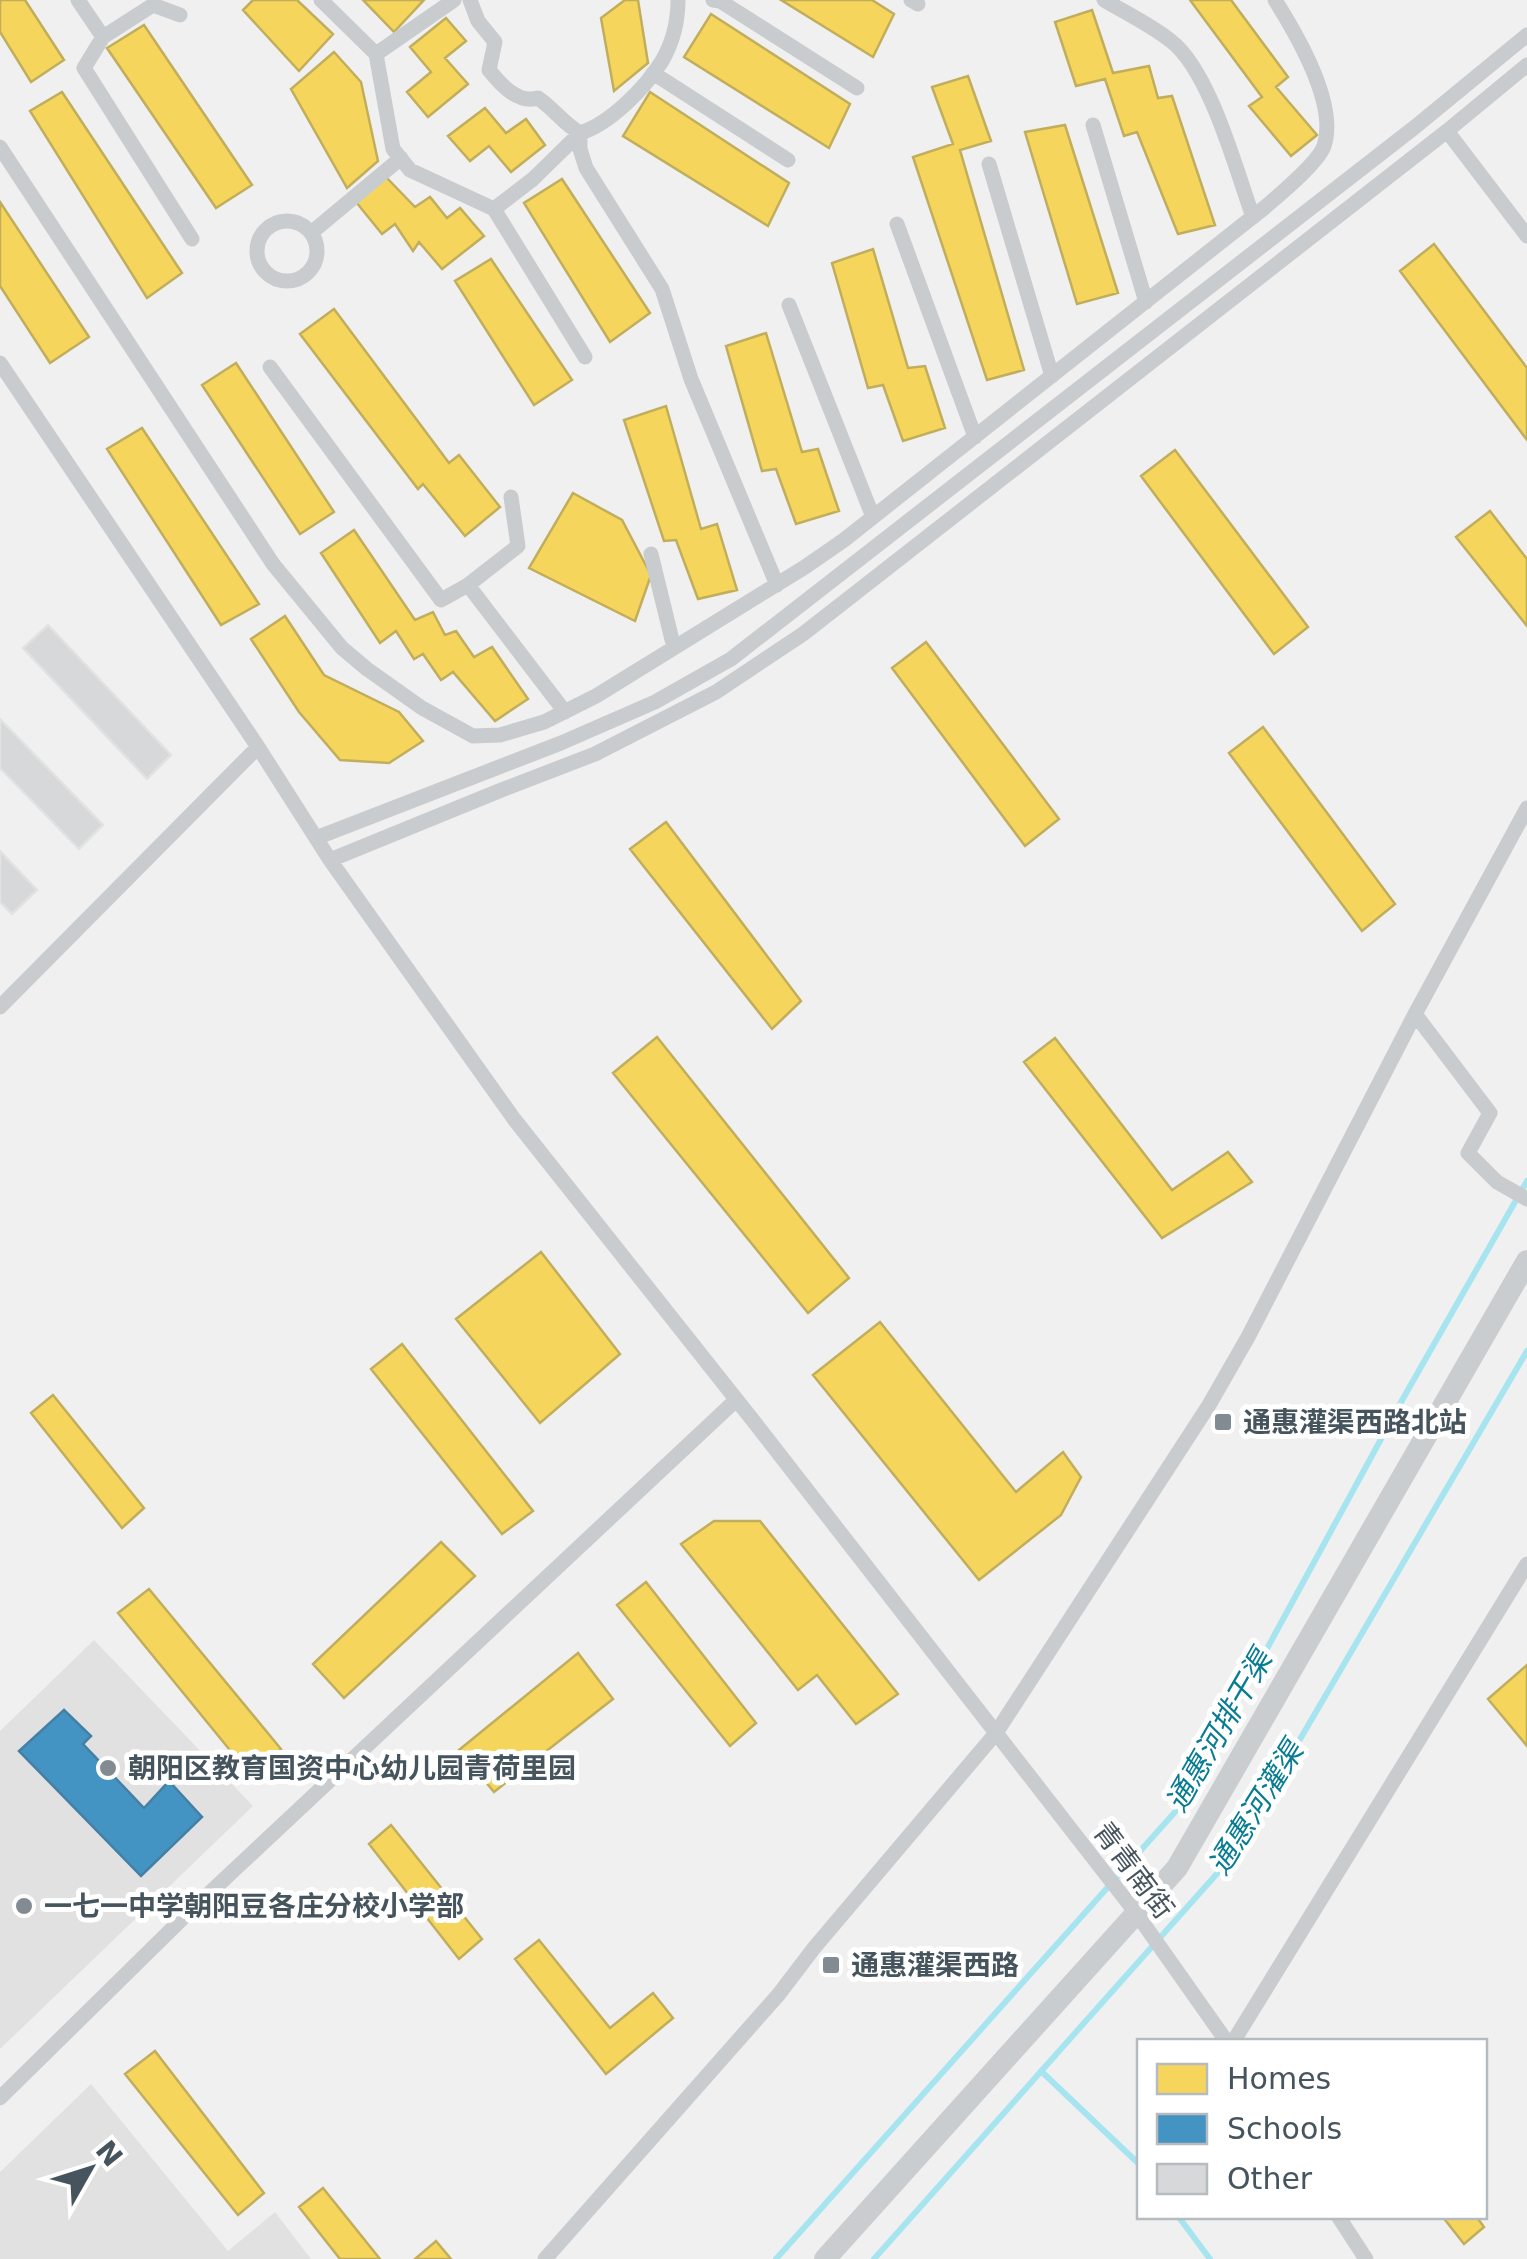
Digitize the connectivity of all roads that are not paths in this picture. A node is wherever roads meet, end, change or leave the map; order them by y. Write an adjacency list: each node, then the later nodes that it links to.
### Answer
1 (78, 0): 11 (street)
2 (322, 0): 12 (street)
3 (454, 0): 12 (street)
4 (470, 0): 18 (street)
5 (678, 0): 14 (street)
6 (713, 0): 15 (street)
7 (1104, 0): 24 (street)
8 (1276, 0): 24 (street)
9 (180, 15): 11 (street)
10 (1527, 35): 45 (street)
11 (103, 37): 28 (street)
12 (376, 54): 20 (street)
13 (1527, 64): 17 (street)
14 (653, 72): 18 (street); 21 (street)
15 (858, 88)
16 (1093, 125): 29 (street)
17 (1448, 131): 27 (street); 46 (street)
18 (580, 133): 23 (street); 40 (street)
19 (0, 147): 42 (street)
20 (401, 158): 23 (street); 26 (street)
21 (788, 160)
22 (989, 164): 34 (street)
23 (494, 209): 31 (street)
24 (1253, 216): 29 (street)
25 (898, 224): 35 (street)
26 (311, 233): 26 (street)
27 (1527, 236)
28 (192, 239)
29 (1146, 302): 34 (street)
30 (789, 304): 37 (street)
31 (585, 356)
32 (0, 362): 43 (street, 青青南街)
33 (270, 366): 39 (street)
34 (1052, 376): 35 (street)
35 (975, 437): 37 (street)
36 (511, 497): 39 (street)
37 (874, 517): 40 (street)
38 (651, 554): 41 (street)
39 (468, 585): 42 (street)
40 (777, 585): 41 (street)
41 (674, 648): 42 (street)
42 (565, 712)
43 (258, 746): 45 (street, 青青南街); 47 (street)
44 (1527, 808): 48 (street)
45 (316, 838): 46 (street, 青青南街)
46 (330, 860): 51 (street, 青青南街)
47 (0, 1008)
48 (1415, 1014): 49 (street); 53 (street)
49 (1527, 1198)
50 (1527, 1260): 54 (street)
51 (736, 1400): 53 (street, 青青南街); 57 (street)
52 (1527, 1564): 56 (street)
53 (996, 1733): 54 (street, 青青南街); 59 (street)
54 (1136, 1913): 55 (street, 青青南街); 60 (street)
55 (1228, 2039)
56 (1232, 2039)
57 (0, 2098)
58 (1340, 2219): 61 (street)
59 (544, 2259)
60 (825, 2259)
61 (1366, 2259)

